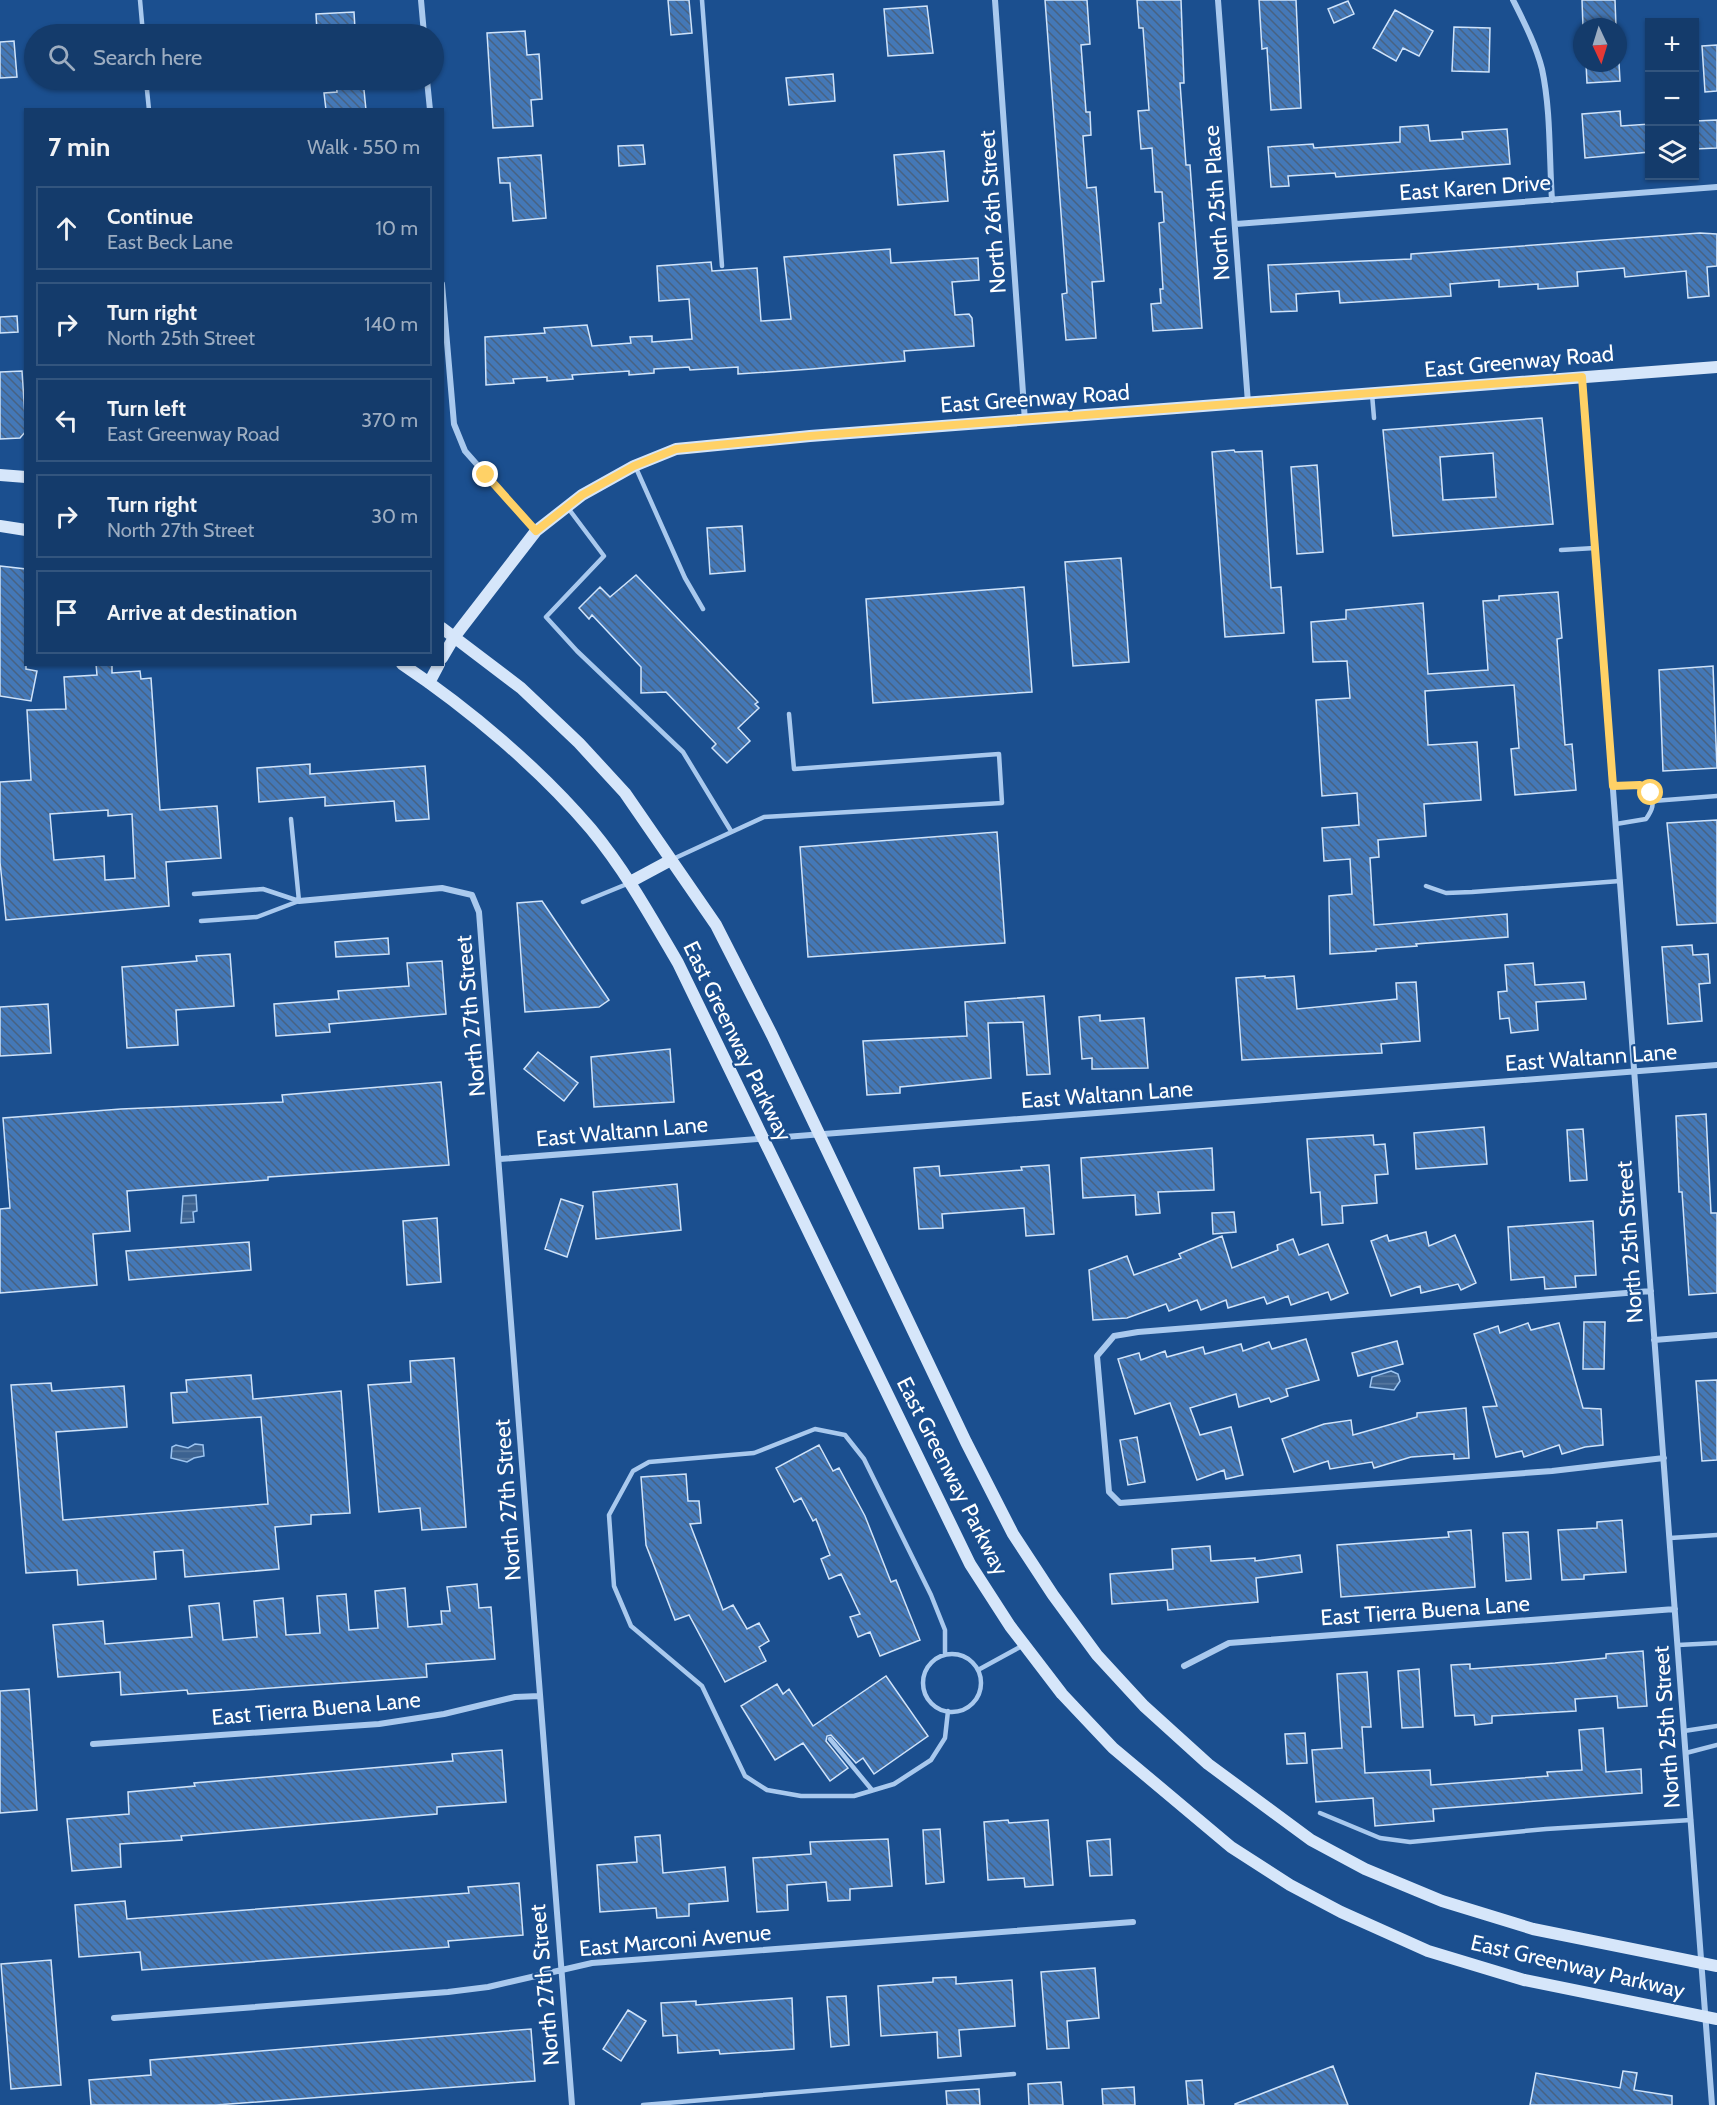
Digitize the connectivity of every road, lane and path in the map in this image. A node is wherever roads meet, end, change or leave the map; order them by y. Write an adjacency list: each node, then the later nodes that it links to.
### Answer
1 (140, 0): 7 (lane)
2 (422, 0): 8 (street)
3 (702, 0): 16 (lane)
4 (995, 0): 23 (street, North 26th Street)
5 (1218, 0): 15 (street, North 25th Place)
6 (1513, 0): 14 (street)
7 (142, 24)
8 (423, 24)
9 (147, 90): 11 (lane)
10 (428, 90): 12 (street)
11 (149, 108)
12 (430, 108)
13 (1717, 187): 14 (street, East Karen Drive)
14 (1552, 200): 15 (street, East Karen Drive)
15 (1236, 224): 21 (street, North 25th Place)
16 (722, 266)
17 (444, 308): 30 (street)
18 (1717, 367): 19 (main road, East Greenway Road)
19 (1582, 377): 20 (main road, East Greenway Road); 31 (street, North 25th Street)
20 (1372, 394): 21 (main road, East Greenway Road); 22 (lane)
21 (1248, 403): 23 (main road, East Greenway Road)
22 (1374, 418)
23 (1025, 421): 24 (main road, East Greenway Road)
24 (634, 466): 27 (main road, East Greenway Road); 33 (lane)
25 (0, 475): 26 (main road)
26 (24, 477)
27 (567, 506): 30 (main road, East Greenway Road); 46 (lane)
28 (0, 526): 29 (main road)
29 (24, 530)
30 (536, 531): 35 (main road, East Greenway Road)
31 (1595, 548): 32 (lane); 41 (street, North 25th Street)
32 (1561, 550)
33 (703, 609)
34 (444, 629): 35 (main road, East Greenway Parkway)
35 (455, 636): 36 (main road, East Greenway Road); 47 (main road, East Greenway Parkway)
36 (444, 655)
37 (405, 666): 39 (main road, East Greenway Parkway)
38 (438, 666): 39 (main road)
39 (429, 682): 49 (main road, East Greenway Parkway)
40 (789, 714): 46 (lane)
41 (1613, 786): 43 (lane); 45 (street, North 25th Street)
42 (1717, 796): 43 (lane)
43 (1653, 801): 45 (lane)
44 (291, 819): 52 (lane)
45 (1616, 824): 48 (street, North 25th Street)
46 (731, 831): 47 (lane)
47 (671, 860): 49 (main road); 57 (main road, East Greenway Parkway)
48 (1620, 881): 50 (lane); 56 (street, North 25th Street)
49 (630, 882): 53 (lane); 58 (main road, East Greenway Parkway)
50 (1426, 886)
51 (195, 894): 52 (lane)
52 (298, 901): 54 (lane); 59 (street, North 27th Street)
53 (583, 902)
54 (201, 921)
55 (1717, 1065): 56 (street, East Waltann Lane)
56 (1634, 1071): 57 (street, East Waltann Lane); 60 (street, North 25th Street)
57 (819, 1135): 58 (street, East Waltann Lane); 85 (main road, East Greenway Parkway)
58 (762, 1138): 59 (street, East Waltann Lane); 68 (main road, East Greenway Parkway)
59 (500, 1159): 73 (street, North 27th Street)
60 (1651, 1291): 62 (street, North 25th Street); 63 (street)
61 (1717, 1335): 62 (street)
62 (1654, 1340): 63 (street, North 25th Street)
63 (1664, 1458): 65 (street, North 25th Street)
64 (1717, 1535): 65 (lane)
65 (1670, 1538): 66 (street, North 25th Street)
66 (1675, 1609): 69 (street, North 25th Street); 71 (street, East Tierra Buena Lane)
67 (1717, 1643): 69 (lane)
68 (1025, 1645): 72 (lane); 89 (main road, East Greenway Parkway)
69 (1678, 1645): 76 (street, North 25th Street)
70 (945, 1654): 72 (lane); 74 (lane); 81 (lane)
71 (1184, 1666)
72 (978, 1670): 74 (lane)
73 (540, 1696): 78 (street, East Tierra Buena Lane); 87 (street, North 27th Street)
74 (948, 1711): 81 (lane)
75 (1717, 1726): 76 (lane)
76 (1684, 1731): 80 (street, North 25th Street)
77 (830, 1739): 81 (lane)
78 (93, 1744)
79 (1717, 1745): 80 (lane)
80 (1686, 1753): 83 (street, North 25th Street)
81 (872, 1790)
82 (1320, 1813): 83 (lane)
83 (1691, 1820): 85 (street, North 25th Street)
84 (1133, 1922): 87 (street, East Marconi Avenue)
85 (1701, 1963): 86 (main road, East Greenway Parkway); 89 (street, North 25th Street)
86 (1717, 1966)
87 (560, 1969): 88 (street, East Marconi Avenue); 91 (street, North 27th Street)
88 (114, 2018)
89 (1712, 2018): 93 (street, North 25th Street)
90 (1014, 2074): 92 (lane)
91 (572, 2105)
92 (644, 2105)
93 (1712, 2105)

